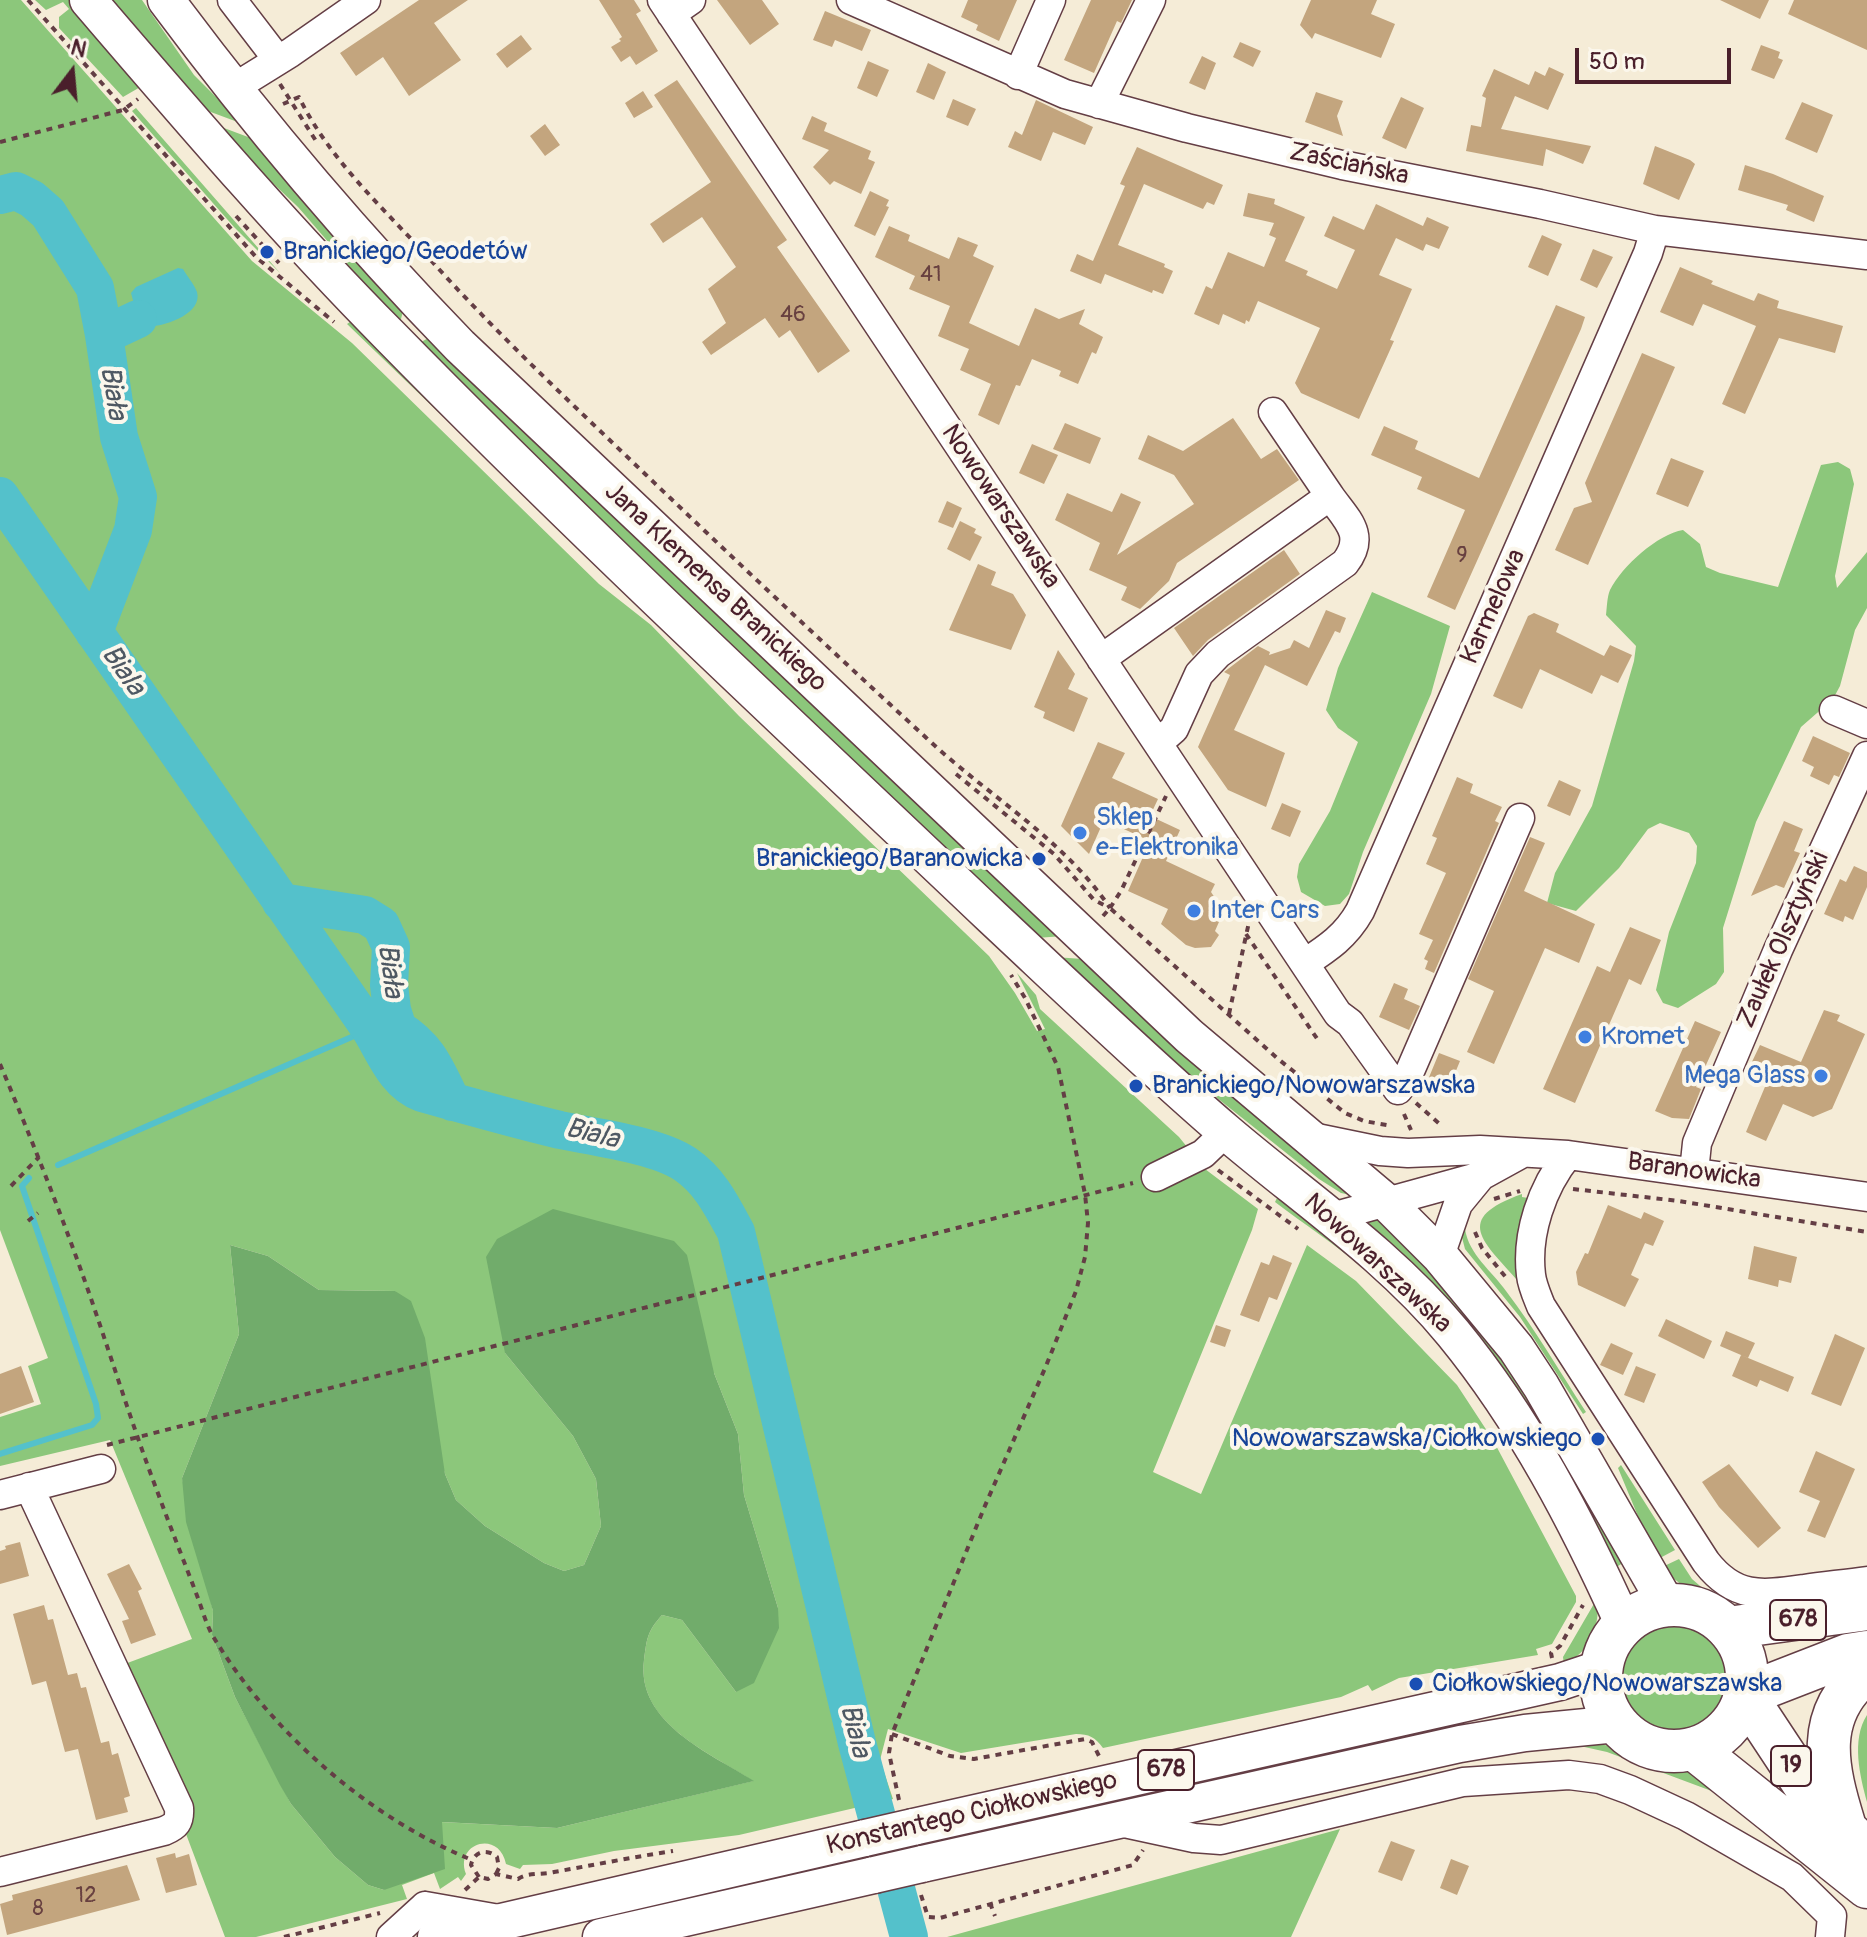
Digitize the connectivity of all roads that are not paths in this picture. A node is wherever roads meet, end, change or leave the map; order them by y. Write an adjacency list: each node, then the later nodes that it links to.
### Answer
1 (88, 0): 16 (main road, Jana Klemensa Branickiego)
2 (166, 0): 11 (main road, Jana Klemensa Branickiego)
3 (232, 0): 9 (street)
4 (366, 0): 9 (street)
5 (851, 0): 10 (street, Zaściańska)
6 (1051, 0): 10 (street)
7 (1151, 0): 12 (street)
8 (674, 5): 19 (street, Nowowarszawska)
9 (273, 63): 11 (street)
10 (1018, 75): 12 (street, Zaściańska)
11 (232, 89): 15 (main road, Jana Klemensa Branickiego)
12 (1099, 104): 13 (street, Zaściańska)
13 (1655, 230): 14 (street, Zaściańska); 25 (street, Karmelowa)
14 (1867, 255)
15 (419, 304): 16 (main road); 26 (main road, Jana Klemensa Branickiego)
16 (389, 336): 27 (main road, Jana Klemensa Branickiego)
17 (1273, 412): 18 (street)
18 (1330, 496): 19 (street); 22 (street)
19 (1101, 659): 22 (street, Nowowarszawska)
20 (1834, 710): 21 (street)
21 (1867, 724)
22 (1158, 743): 25 (street, Nowowarszawska)
23 (1867, 756): 30 (street, Zaułek Olsztyński)
24 (1520, 818): 25 (street, Nowowarszawska)
25 (1305, 963)
26 (1307, 1136): 28 (street, Baranowicka); 34 (main road, Nowowarszawska)
27 (1214, 1143): 32 (street); 35 (main road, Nowowarszawska)
28 (1521, 1154): 29 (street, Baranowicka); 31 (street)
29 (1568, 1155): 30 (street, Baranowicka); 40 (street)
30 (1694, 1172): 33 (street, Baranowicka)
31 (1481, 1176): 34 (street); 36 (street)
32 (1156, 1177)
33 (1867, 1197)
34 (1386, 1202): 35 (street); 36 (main road, Nowowarszawska)
35 (1316, 1224): 43 (main road, Nowowarszawska)
36 (1440, 1256): 41 (main road, Nowowarszawska)
37 (101, 1469): 38 (street)
38 (29, 1487): 39 (street); 53 (street)
39 (0, 1495)
40 (1867, 1581)
41 (1667, 1605): 43 (highway); 44 (highway)
42 (1867, 1609): 44 (highway, 678)
43 (1624, 1625): 46 (highway)
44 (1728, 1628): 48 (highway)
45 (1867, 1652): 48 (highway, 678)
46 (1602, 1668): 49 (highway); 55 (main road, Konstantego Ciołkowskiego / 678, bridge)
47 (1867, 1672): 52 (highway)
48 (1745, 1695): 50 (highway); 52 (highway, 19)
49 (1617, 1724): 50 (highway); 51 (main road, Konstantego Ciołkowskiego / 678)
50 (1694, 1749): 52 (highway, 19)
51 (1111, 1820): 52 (street); 57 (main road, Konstantego Ciołkowskiego / 678, bridge)
52 (1831, 1851): 54 (highway, 19); 58 (street)
53 (0, 1872)
54 (1867, 1887)
55 (427, 1910): 56 (street)
56 (391, 1937)
57 (601, 1937)
58 (1830, 1937)

